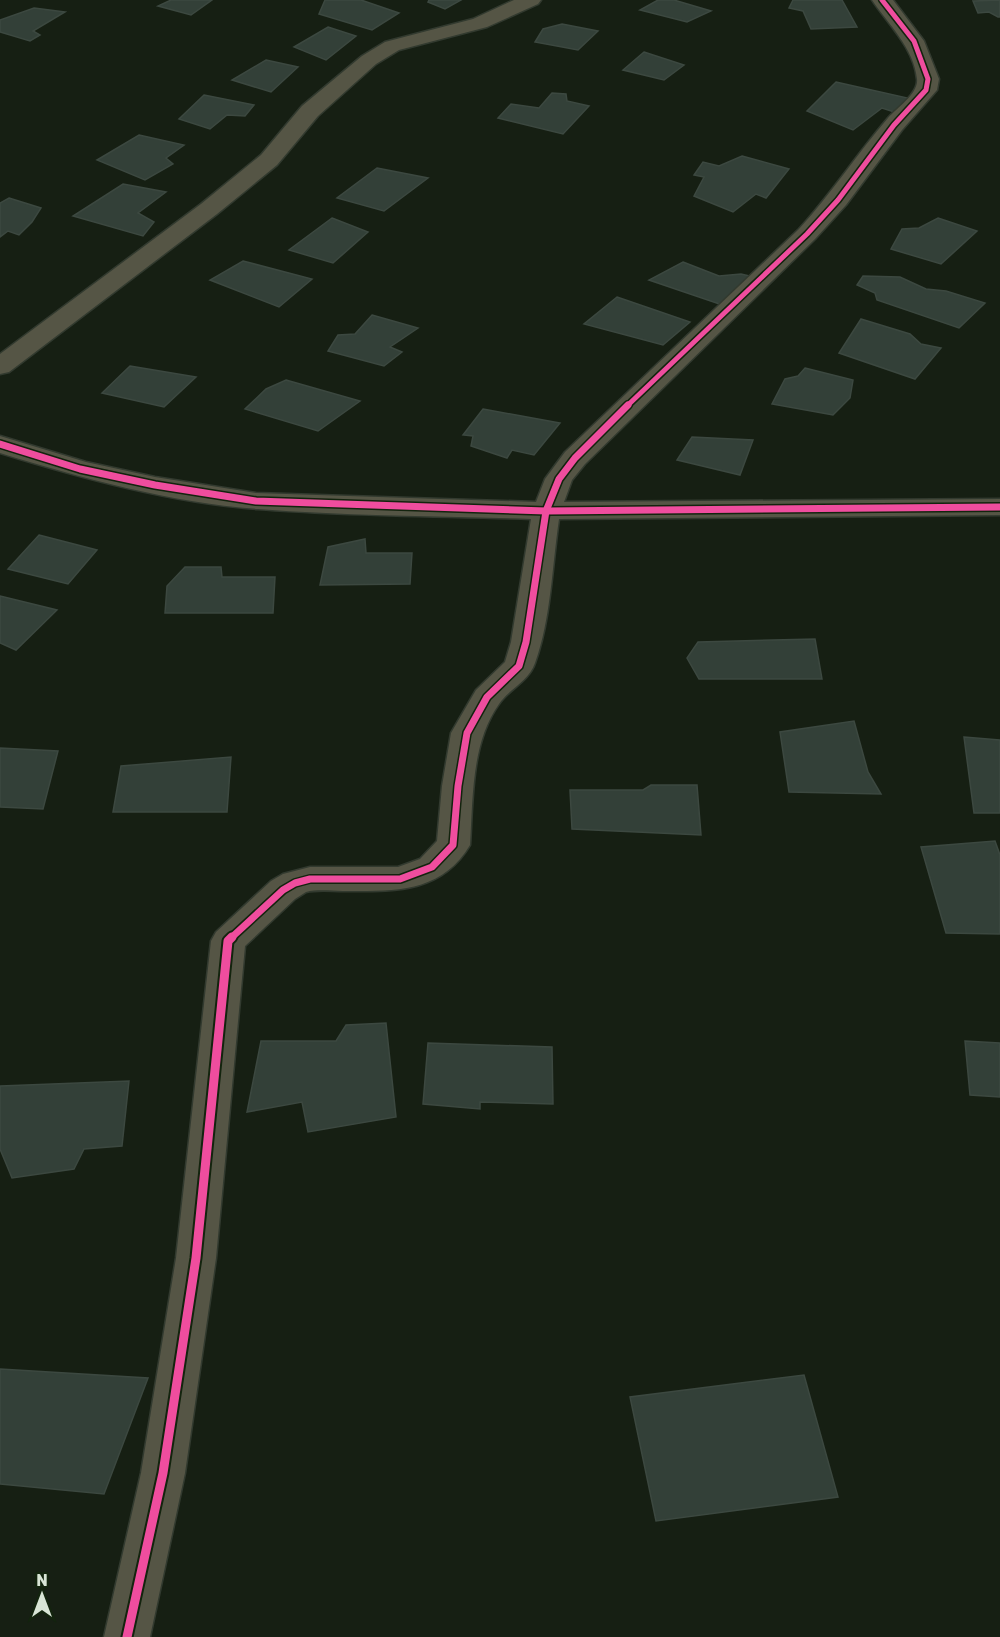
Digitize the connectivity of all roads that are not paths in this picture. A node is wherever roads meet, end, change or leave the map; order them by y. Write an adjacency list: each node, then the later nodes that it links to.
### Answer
1 (531, 0): 3 (street)
2 (882, 0): 6 (street)
3 (0, 366)
4 (0, 444): 6 (street)
5 (1000, 507): 6 (street)
6 (546, 511): 7 (street)
7 (127, 1637)

